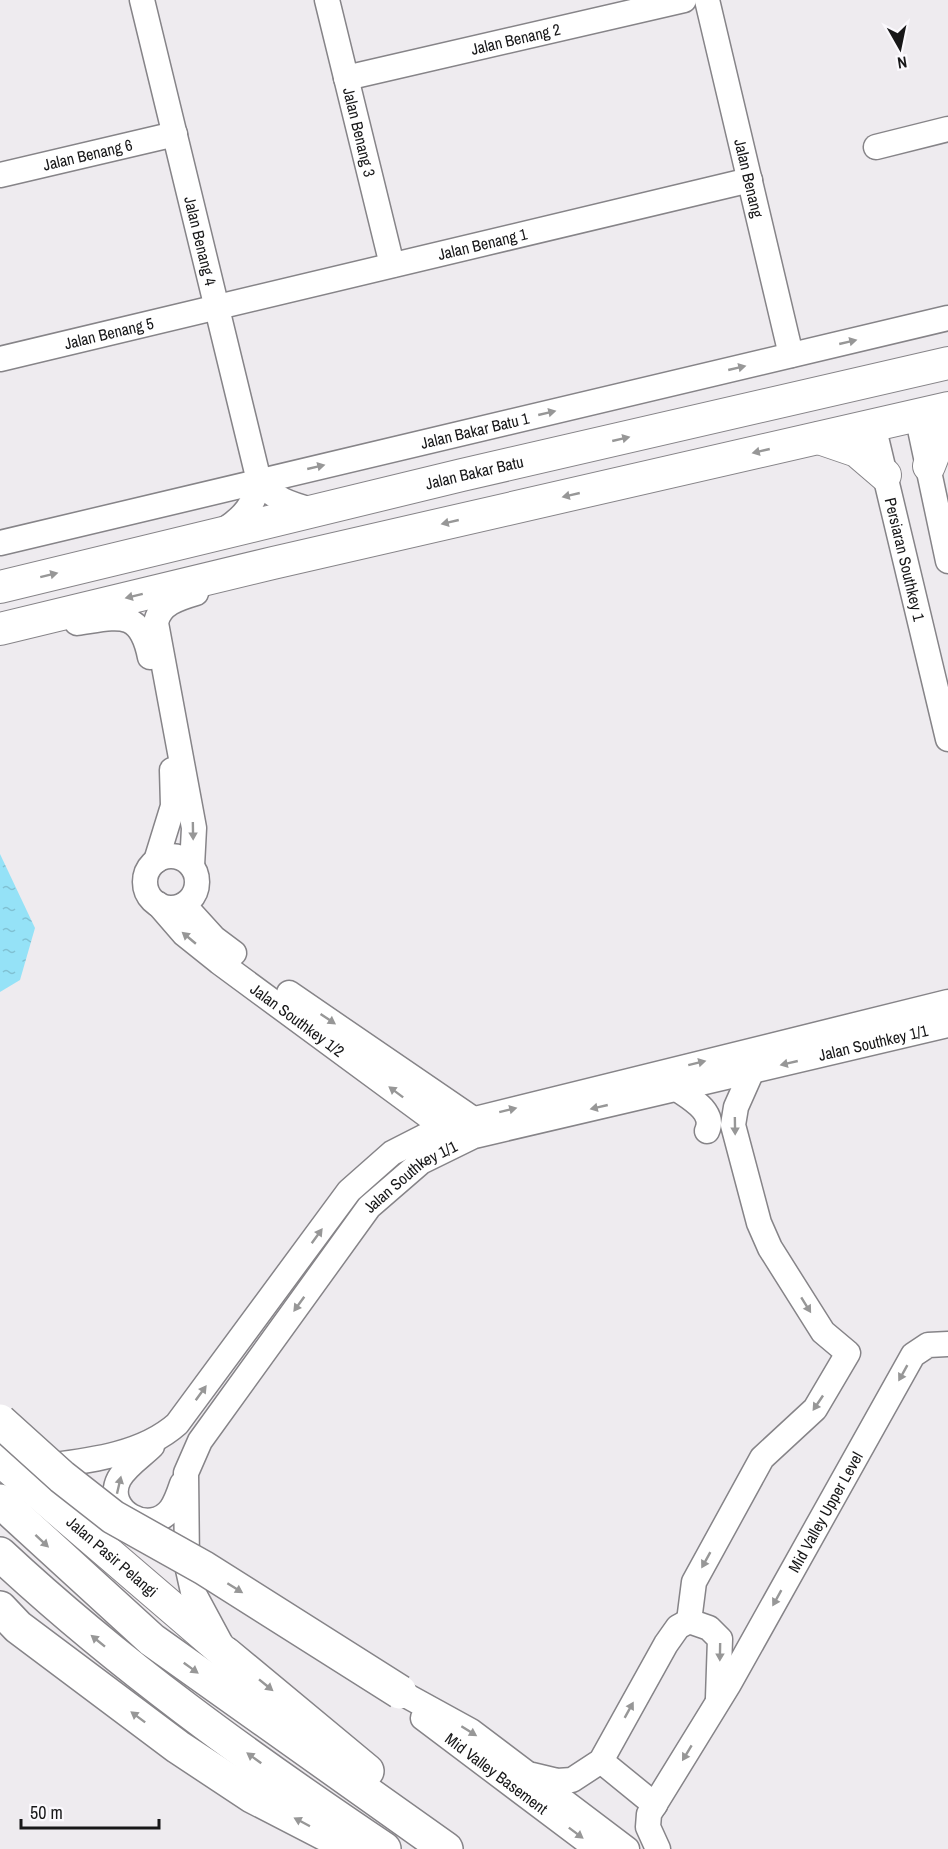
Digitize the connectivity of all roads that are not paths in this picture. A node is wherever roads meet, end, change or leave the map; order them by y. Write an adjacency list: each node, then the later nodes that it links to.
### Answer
1 (142, 0): 7 (street, Jalan Benang 4)
2 (327, 0): 5 (street, Jalan Benang 3)
3 (684, 0): 5 (street, Jalan Benang 2)
4 (707, 0): 10 (street, Jalan Benang)
5 (346, 78): 11 (street, Jalan Benang 3)
6 (948, 129): 8 (street)
7 (175, 134): 9 (street, Jalan Benang 6); 12 (street, Jalan Benang 4)
8 (876, 147)
9 (0, 175)
10 (750, 180): 11 (street, Jalan Benang 1); 14 (street, Jalan Benang)
11 (392, 266): 12 (street, Jalan Benang 1)
12 (218, 307): 15 (street, Jalan Benang 5); 26 (street, Jalan Benang 4)
13 (948, 318): 14 (street, Jalan Bakar Batu 1, one-way to 13)
14 (791, 355): 26 (street, Jalan Bakar Batu 1, one-way to 14)
15 (0, 359)
16 (948, 363): 17 (main road, Jalan Bakar Batu); 18 (main road)
17 (821, 394): 18 (main road); 27 (main road, Jalan Bakar Batu, one-way to 17)
18 (887, 398): 20 (main road); 21 (main road)
19 (948, 408): 20 (main road)
20 (917, 415): 21 (main road); 24 (street)
21 (873, 425): 23 (main road); 25 (street, Persiaran Southkey 1)
22 (948, 429): 24 (main road)
23 (818, 438): 25 (main road); 31 (main road, one-way to 31)
24 (929, 466): 30 (street)
25 (885, 475): 34 (street, Persiaran Southkey 1)
26 (259, 481): 27 (street); 28 (street); 29 (street, Jalan Bakar Batu 1)
27 (312, 510): 28 (main road, Jalan Bakar Batu)
28 (217, 534): 32 (main road, Jalan Bakar Batu, one-way to 28)
29 (0, 543)
30 (948, 561)
31 (273, 563): 33 (main road, one-way to 33); 37 (street, one-way to 37)
32 (0, 587)
33 (11, 626): 36 (street)
34 (943, 693): 35 (street, Persiaran Southkey 1)
35 (948, 739)
36 (156, 861): 37 (street); 38 (street)
37 (192, 866): 39 (street)
38 (158, 904): 39 (street); 45 (street, Jalan Southkey 1/2, one-way to 38)
39 (184, 905): 44 (street, Jalan Southkey 1/2, one-way to 44)
40 (948, 1002): 44 (street, Jalan Southkey 1/1, one-way to 40)
41 (948, 1025): 42 (street, Jalan Southkey 1/1, one-way to 42)
42 (752, 1071): 43 (street, Jalan Southkey 1/1); 55 (street, one-way to 55)
43 (676, 1089): 46 (street); 51 (street, Jalan Southkey 1/1, one-way to 51)
44 (472, 1119): 45 (street, Jalan Southkey 1/1)
45 (443, 1127): 49 (street, Jalan Southkey 1/1, one-way to 45)
46 (707, 1131)
47 (948, 1344): 58 (street, Mid Valley Upper Level, one-way to 58)
48 (0, 1422): 57 (highway, one-way to 57, bridge)
49 (163, 1437): 50 (street, Jalan Southkey 1/1); 51 (street, one-way to 49)
50 (5, 1465): 56 (main road, Jalan Pasir Pelangi)
51 (186, 1473): 56 (street, Jalan Southkey 1/1)
52 (0, 1501): 65 (highway, one-way to 65)
53 (0, 1554): 64 (highway, one-way to 53)
54 (0, 1608): 63 (highway, one-way to 54)
55 (689, 1621): 58 (street, Mid Valley Upper Level, one-way to 58); 59 (street, one-way to 55)
56 (226, 1654): 66 (highway, one-way to 66)
57 (399, 1692): 60 (street, one-way to 60); 62 (street, Mid Valley Basement, one-way to 62)
58 (717, 1703): 61 (street, Mid Valley Upper Level, one-way to 61)
59 (601, 1761): 60 (street); 61 (street)
60 (532, 1775): 62 (street)
61 (655, 1805): 67 (street, Mid Valley Upper Level)
62 (614, 1846)
63 (354, 1849)
64 (384, 1849)
65 (446, 1849)
66 (456, 1849)
67 (658, 1849)

